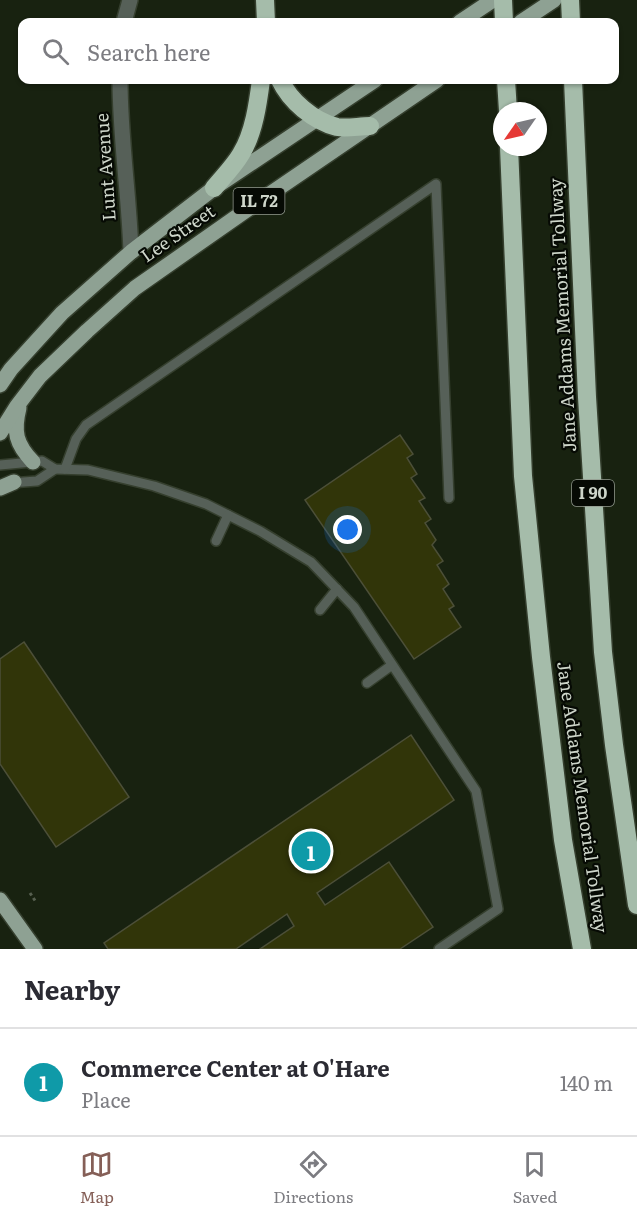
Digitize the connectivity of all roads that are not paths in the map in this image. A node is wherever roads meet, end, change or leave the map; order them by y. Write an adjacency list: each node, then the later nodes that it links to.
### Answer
1 (130, 0): 7 (street)
2 (265, 0): 8 (highway)
3 (493, 0): 9 (main road)
4 (503, 0): 10 (highway)
5 (554, 0): 11 (main road)
6 (570, 0): 12 (highway)
7 (125, 18)
8 (266, 18)
9 (465, 18)
10 (504, 18)
11 (526, 18)
12 (571, 18)
13 (120, 84): 25 (street, Lunt Avenue)
14 (261, 84): 24 (highway)
15 (282, 84): 21 (highway)
16 (369, 84): 21 (main road, Lee Street / IL 72)
17 (431, 84): 22 (main road, Lee Street / IL 72)
18 (506, 84): 20 (highway)
19 (573, 84): 42 (highway, Jane Addams Memorial Tollway / I 90)
20 (507, 102)
21 (317, 118): 22 (highway); 24 (main road, Lee Street / IL 72)
22 (370, 126): 28 (main road, Lee Street / IL 72)
23 (509, 156): 45 (highway, Jane Addams Memorial Tollway)
24 (214, 188): 25 (main road, Lee Street / IL 72)
25 (131, 252): 26 (main road, Lee Street / IL 72)
26 (5, 372): 27 (main road, Lee Street / IL 72)
27 (0, 385)
28 (21, 402): 29 (main road, Lee Street / IL 72); 30 (main road)
29 (0, 433)
30 (33, 462): 31 (lane); 32 (lane)
31 (0, 465)
32 (60, 469): 33 (lane); 34 (lane); 35 (lane)
33 (5, 485)
34 (449, 498)
35 (228, 515): 36 (lane); 37 (lane)
36 (216, 541)
37 (337, 589): 38 (lane); 39 (lane)
38 (320, 610)
39 (392, 665): 40 (lane); 44 (lane)
40 (366, 683)
41 (0, 900): 43 (main road)
42 (637, 905)
43 (35, 949)
44 (439, 949)
45 (582, 949)

